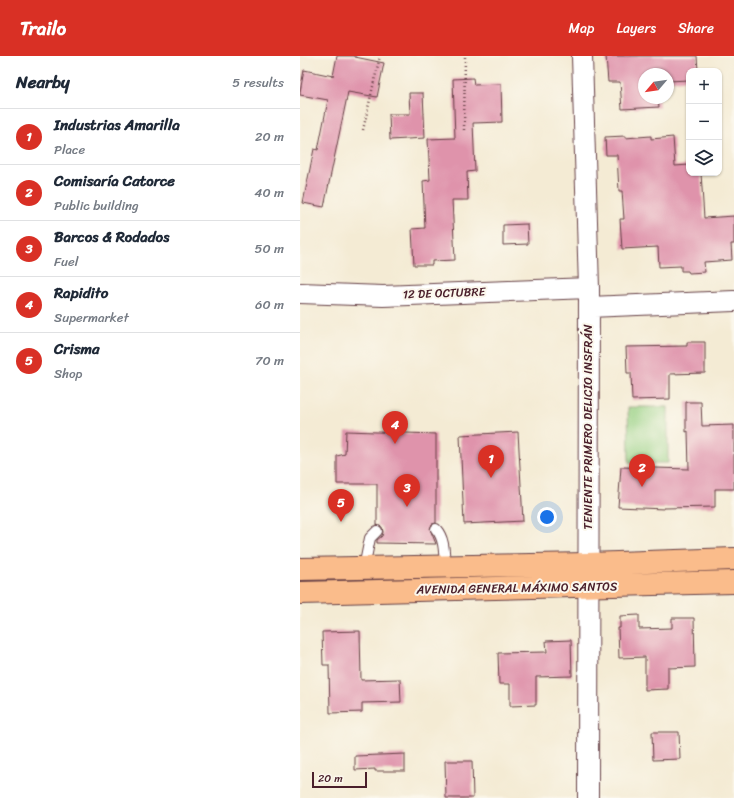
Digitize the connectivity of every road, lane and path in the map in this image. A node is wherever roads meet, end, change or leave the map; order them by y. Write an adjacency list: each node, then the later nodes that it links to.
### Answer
1 (380, 56): 4 (path)
2 (465, 56): 5 (path)
3 (582, 56): 7 (street, TENIENTE PRIMERO DELICIO INSFRÁN)
4 (363, 130)
5 (464, 130)
6 (300, 293): 7 (street, 12 DE OCTUBRE)
7 (589, 297): 8 (street, 12 DE OCTUBRE); 12 (street, TENIENTE PRIMERO DELICIO INSFRÁN)
8 (734, 301)
9 (436, 529): 13 (lane)
10 (377, 531): 14 (lane)
11 (734, 560): 12 (main road, AVENIDA GENERAL MÁXIMO SANTOS)
12 (588, 564): 13 (main road, AVENIDA GENERAL MÁXIMO SANTOS); 17 (street, TENIENTE PRIMERO DELICIO INSFRÁN)
13 (445, 567): 14 (main road, AVENIDA GENERAL MÁXIMO SANTOS)
14 (364, 568): 15 (main road, AVENIDA GENERAL MÁXIMO SANTOS)
15 (300, 569)
16 (734, 582): 17 (main road, AVENIDA GENERAL MÁXIMO SANTOS)
17 (588, 586): 18 (main road, AVENIDA GENERAL MÁXIMO SANTOS); 19 (street, TENIENTE PRIMERO DELICIO INSFRÁN)
18 (300, 593)
19 (588, 798)

